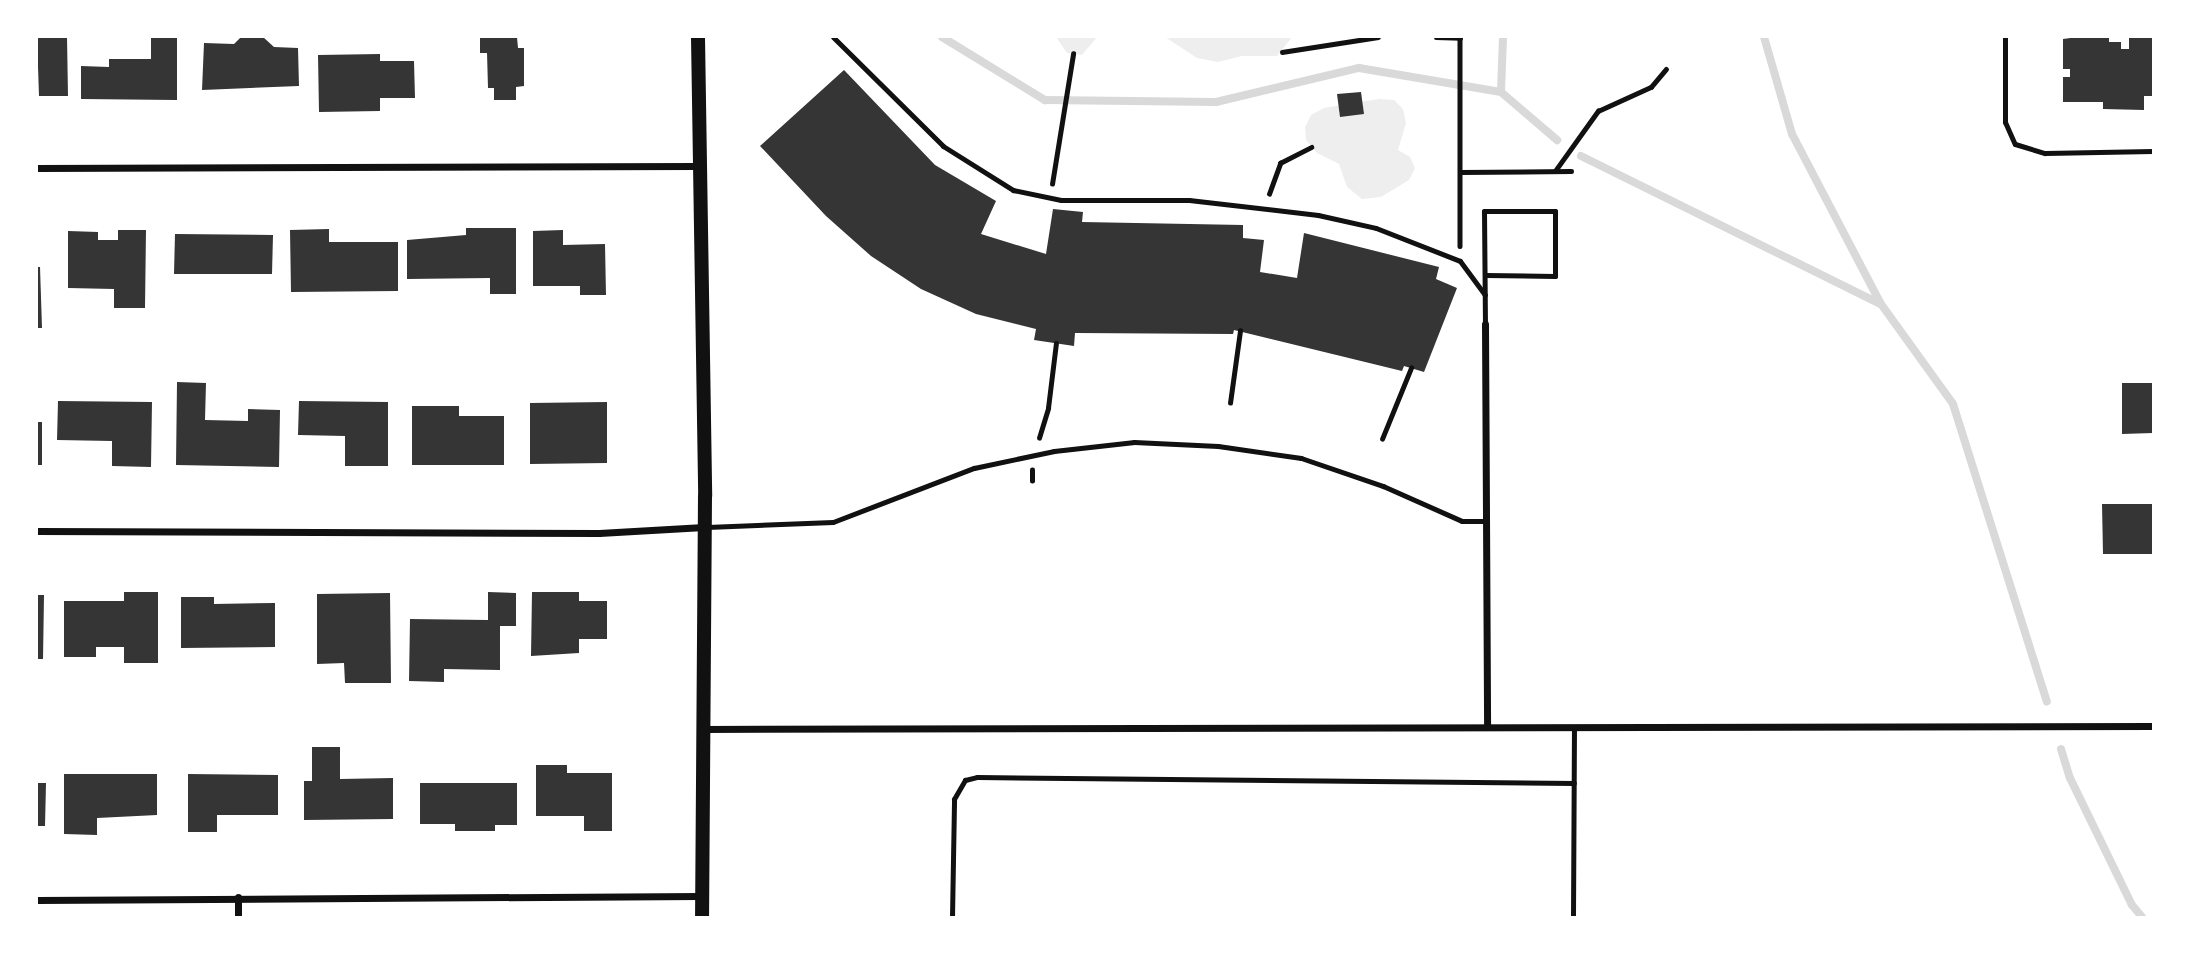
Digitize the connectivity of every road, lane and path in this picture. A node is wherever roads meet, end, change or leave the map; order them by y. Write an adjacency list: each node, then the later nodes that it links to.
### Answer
1 (698, 37): 12 (main road)
2 (833, 37): 17 (lane)
3 (1378, 37): 7 (path)
4 (1436, 37): 5 (path)
5 (1460, 37): 16 (path)
6 (2005, 37): 11 (lane)
7 (1282, 52)
8 (1073, 54): 17 (path)
9 (1666, 69): 14 (path)
10 (1311, 147): 18 (path)
11 (2153, 151)
12 (698, 166): 13 (street); 31 (main road)
13 (37, 168)
14 (1555, 171): 15 (path); 16 (path)
15 (1572, 171)
16 (1460, 172): 19 (path)
17 (1049, 197): 18 (lane)
18 (1267, 206): 19 (lane)
19 (1460, 261): 21 (lane)
20 (1485, 275): 20 (lane); 21 (lane)
21 (1485, 295): 22 (lane)
22 (1485, 324): 30 (street)
23 (1240, 331): 26 (path)
24 (1056, 343): 28 (path)
25 (1411, 368): 27 (path)
26 (1230, 403)
27 (1382, 439)
28 (1033, 455): 29 (path); 30 (lane); 31 (lane)
29 (1032, 481)
30 (1487, 521): 34 (street)
31 (705, 527): 32 (street); 36 (main road)
32 (37, 531)
33 (2153, 726): 35 (street)
34 (1487, 727): 35 (street); 36 (street)
35 (1574, 727): 37 (lane)
36 (700, 729): 38 (main road)
37 (1574, 783): 43 (lane); 44 (lane)
38 (701, 896): 39 (street); 42 (main road)
39 (237, 897): 40 (street); 41 (street)
40 (37, 900)
41 (238, 917)
42 (702, 917)
43 (952, 917)
44 (1573, 917)

